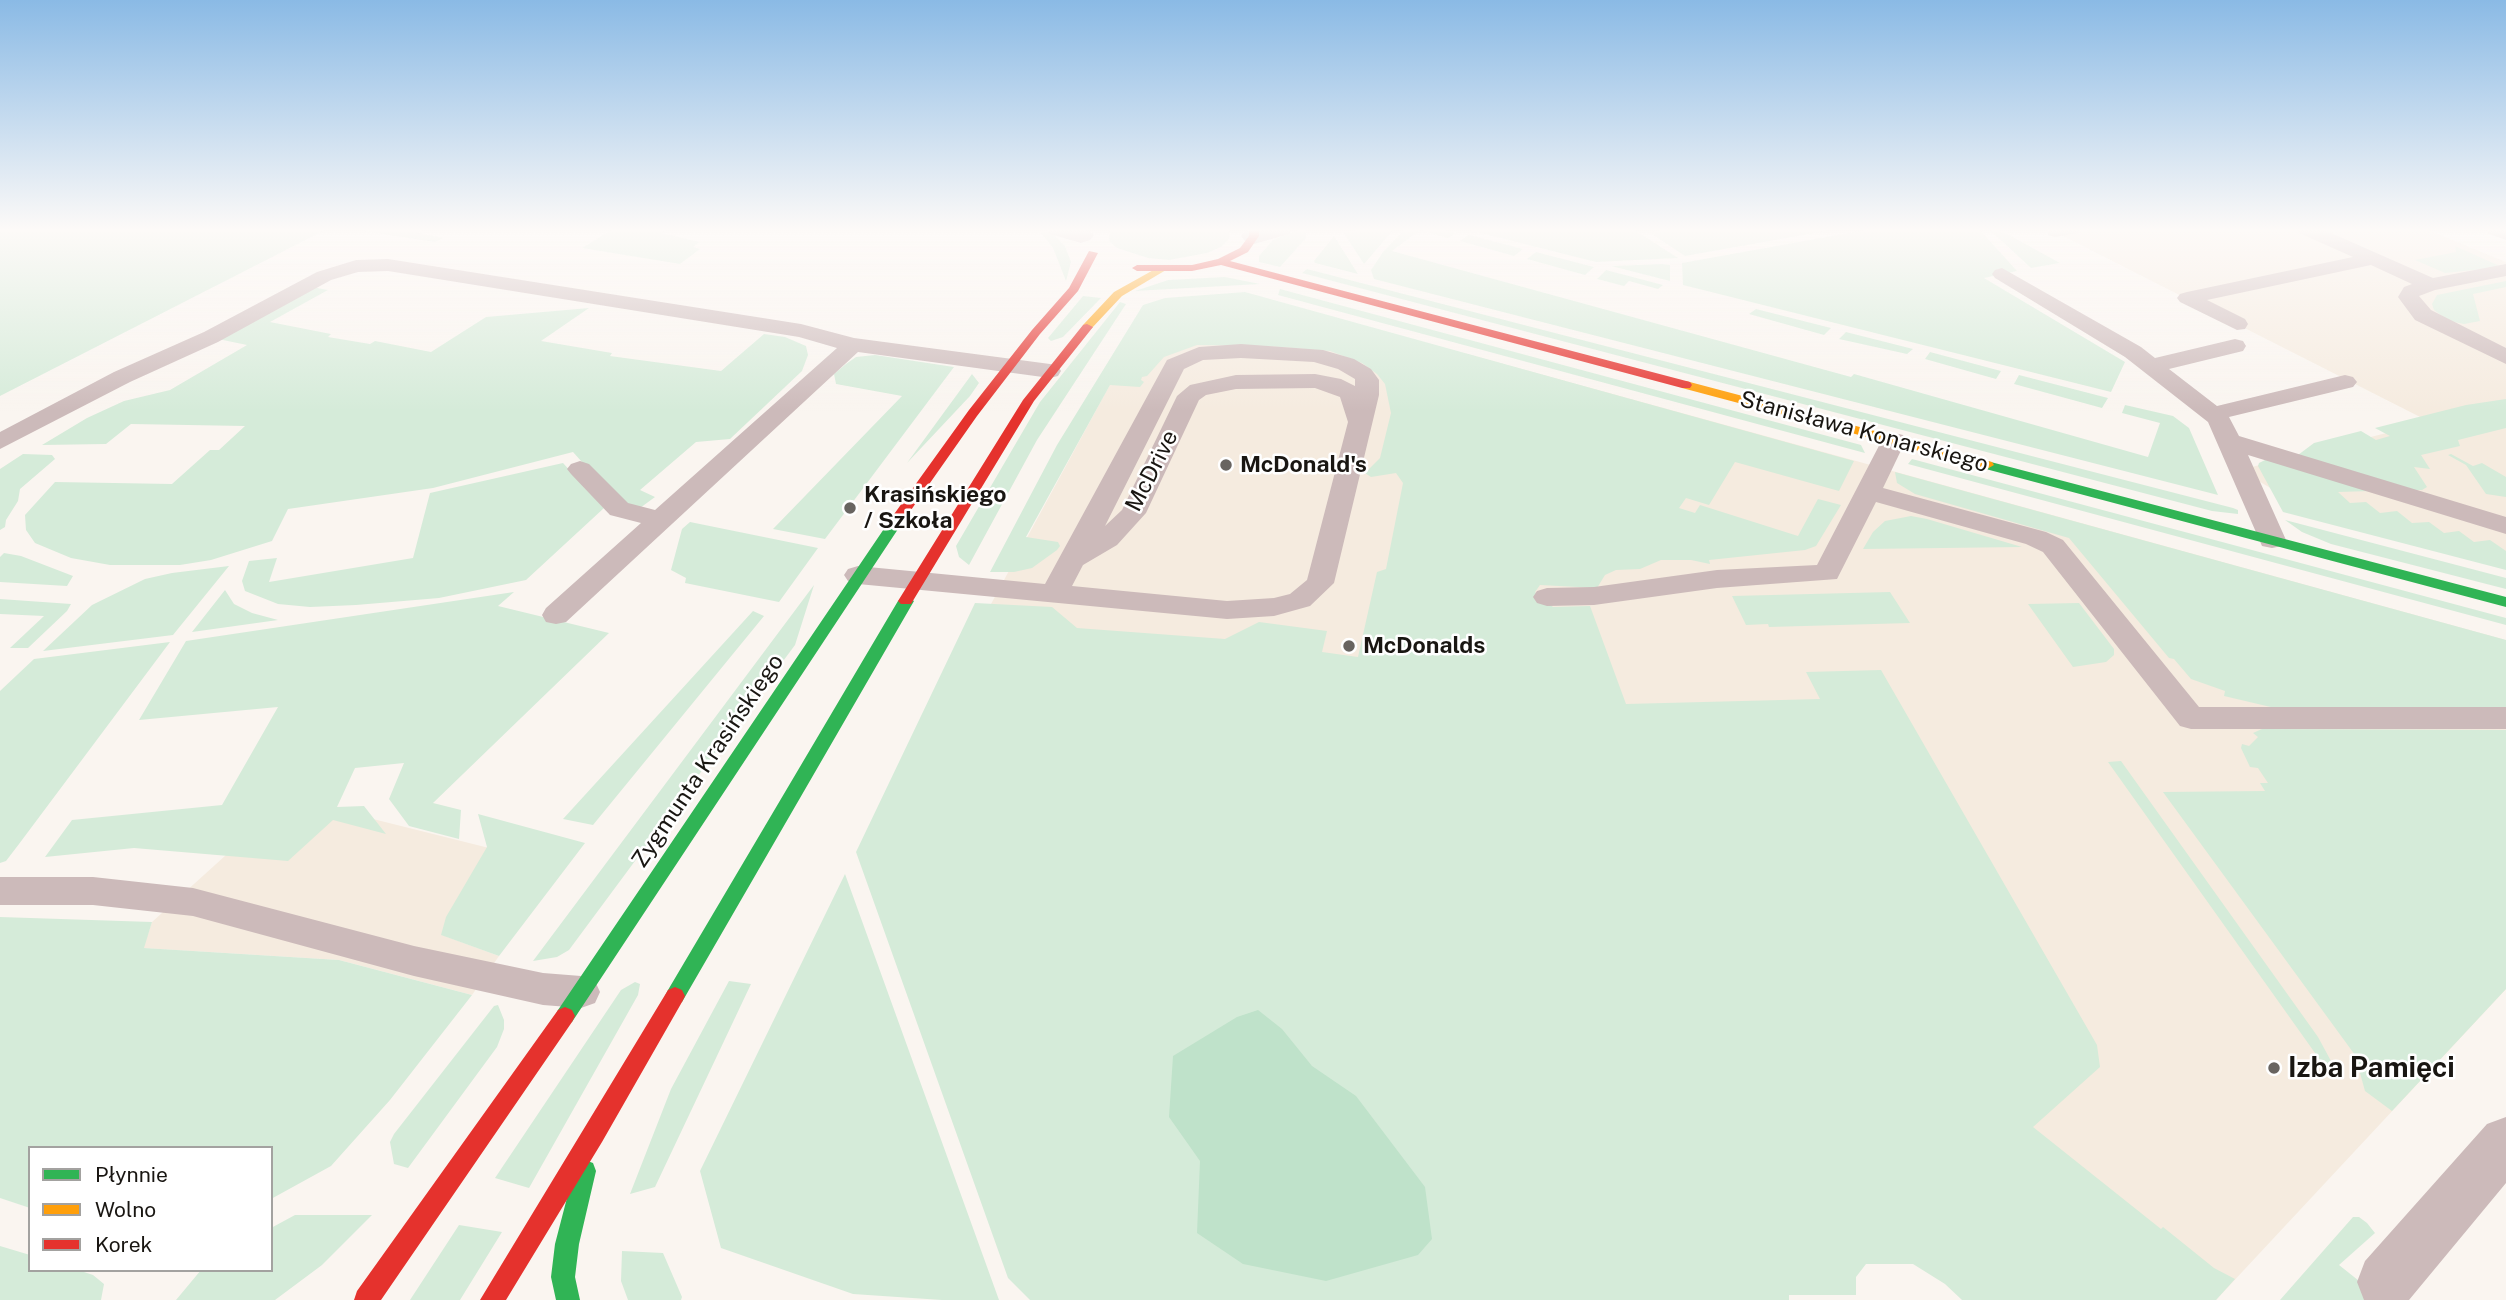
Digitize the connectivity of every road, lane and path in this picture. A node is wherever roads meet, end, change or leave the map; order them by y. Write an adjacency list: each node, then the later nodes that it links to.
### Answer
1 (298, 290): 19 (lane)
2 (534, 290): 9 (lane)
3 (1073, 290): 11 (street, Zygmunta Krasińskiego)
4 (1126, 290): 13 (street)
5 (1329, 290): 17 (street, Stanisława Konarskiego)
6 (2027, 290): 12 (lane)
7 (2227, 290): 12 (lane)
8 (2415, 290): 10 (lane)
9 (853, 345): 11 (lane); 22 (lane)
10 (2506, 357)
11 (1009, 366): 13 (lane); 26 (street, Zygmunta Krasińskiego)
12 (2151, 366): 15 (lane)
13 (1050, 371): 27 (street)
14 (2345, 382): 15 (lane)
15 (2213, 414): 18 (lane)
16 (1360, 422): 25 (lane, McDrive); 25 (lane); 28 (lane)
17 (1894, 440): 21 (lane); 24 (street, Stanisława Konarskiego)
18 (2228, 441): 23 (lane); 24 (lane)
19 (0, 442)
20 (580, 469): 22 (lane)
21 (1867, 492): 29 (lane); 32 (lane)
22 (663, 520): 31 (lane)
23 (2506, 526)
24 (2272, 540): 30 (street, Stanisława Konarskiego)
25 (1070, 563): 28 (lane)
26 (858, 575): 27 (lane); 34 (street, Zygmunta Krasińskiego)
27 (918, 580): 28 (lane); 35 (street)
28 (1055, 592)
29 (1548, 597)
30 (2506, 602)
31 (556, 615)
32 (2506, 718)
33 (0, 891): 34 (lane)
34 (581, 992): 38 (street, Zygmunta Krasińskiego)
35 (594, 1135): 39 (street); 40 (street)
36 (2506, 1142): 37 (street)
37 (2386, 1282)
38 (366, 1300)
39 (492, 1300)
40 (568, 1300)

